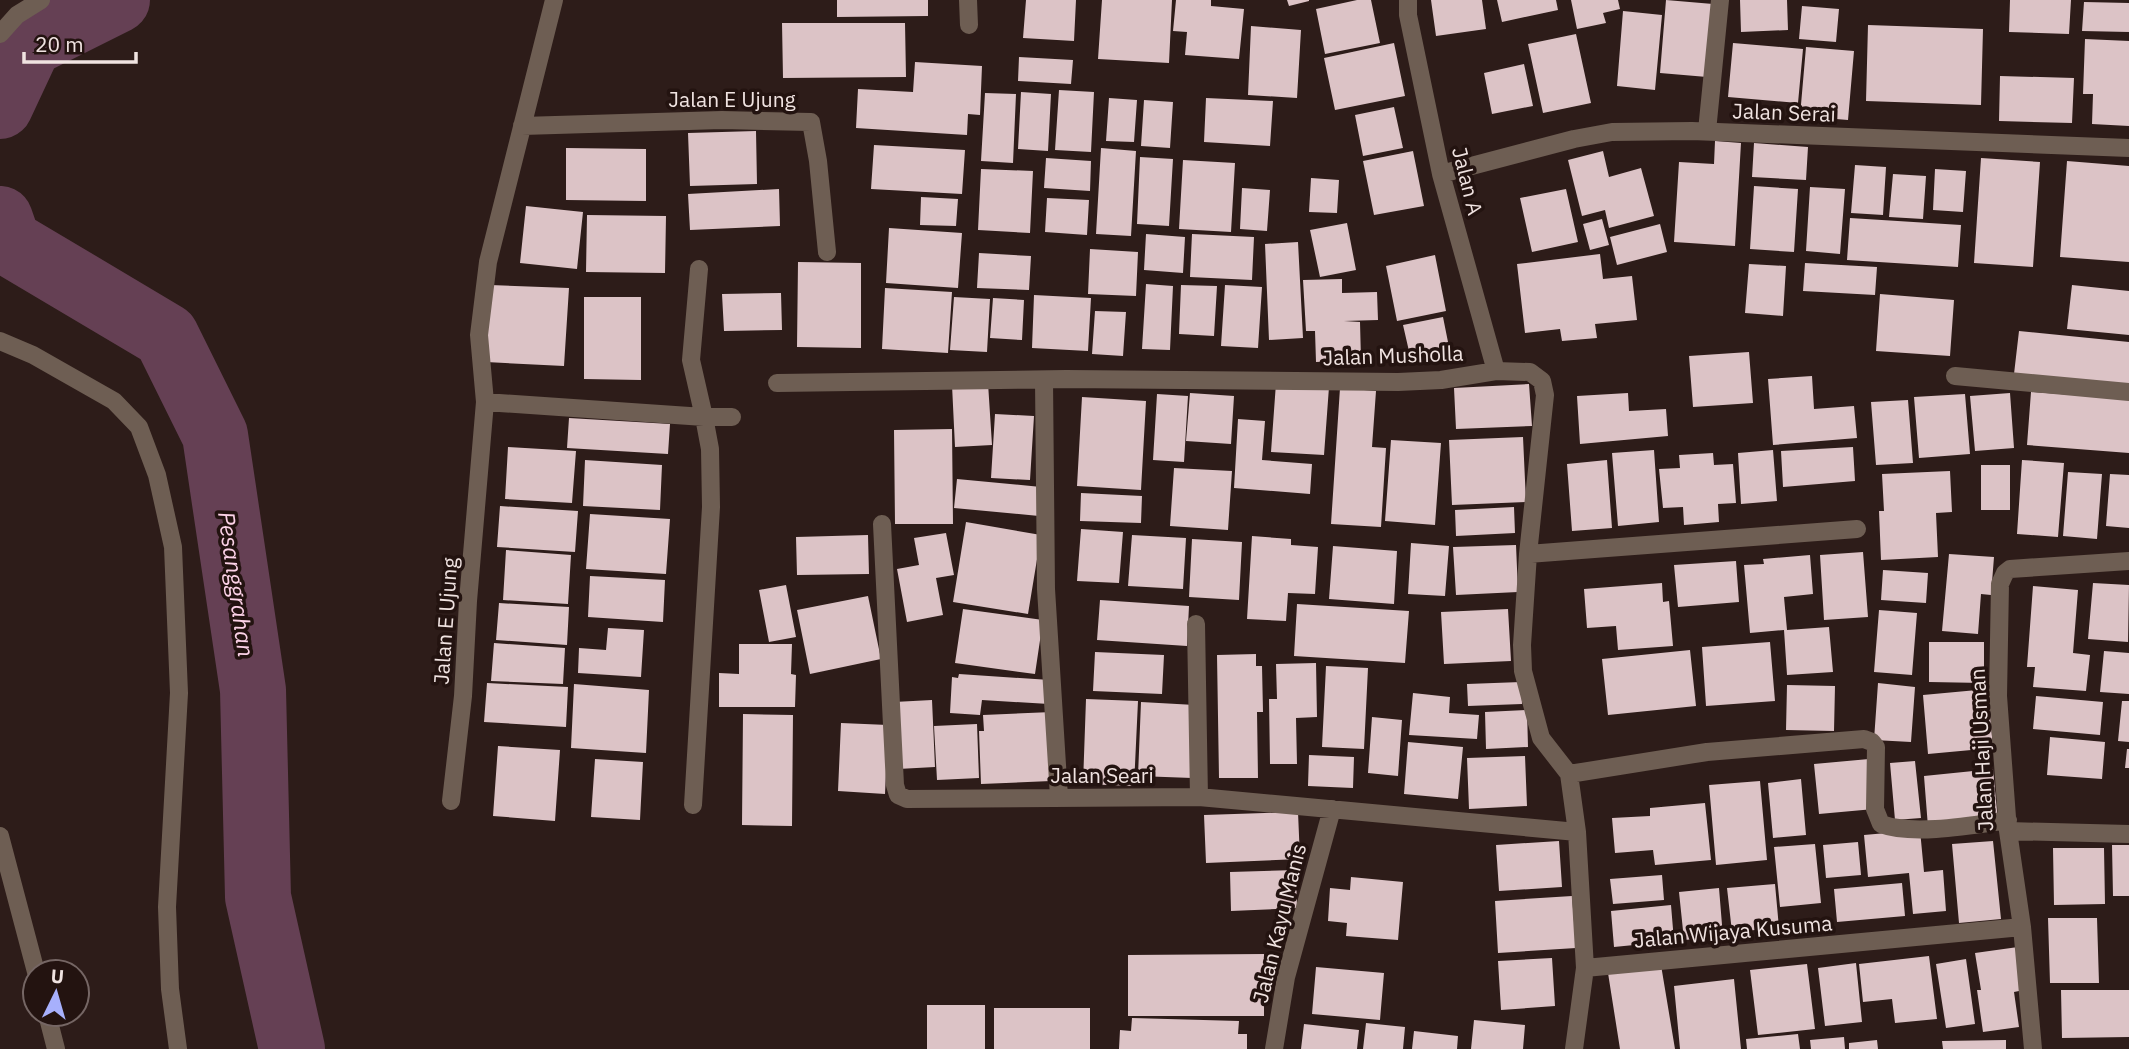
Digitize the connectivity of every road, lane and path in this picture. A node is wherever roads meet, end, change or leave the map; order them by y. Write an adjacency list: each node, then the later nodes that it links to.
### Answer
1 (41, 0): 7 (street)
2 (554, 0): 8 (street, Jalan E Ujung)
3 (968, 0): 6 (street)
4 (1408, 0): 11 (street, Jalan A)
5 (1720, 0): 9 (street)
6 (969, 25)
7 (0, 34)
8 (522, 126): 12 (street, Jalan E Ujung); 20 (street, Jalan E Ujung)
9 (1707, 131): 10 (street, Jalan Serai); 11 (street, Jalan Serai)
10 (2129, 148)
11 (1441, 174): 15 (street, Jalan A)
12 (827, 252)
13 (699, 269): 21 (street)
14 (0, 341): 43 (street)
15 (1496, 372): 17 (street, Jalan Musholla); 25 (street, Jalan Musholla)
16 (1955, 376): 19 (street)
17 (1044, 380): 18 (street, Jalan Musholla); 29 (street)
18 (776, 383)
19 (2129, 392)
20 (485, 402): 21 (street); 31 (street, Jalan E Ujung)
21 (704, 416): 22 (street); 32 (street)
22 (732, 416)
23 (882, 524): 29 (street, Jalan Seari)
24 (1857, 529): 25 (street)
25 (1528, 554): 28 (street, Jalan Musholla)
26 (2129, 561): 34 (street, Jalan Haji Usman)
27 (1196, 624): 30 (street)
28 (1570, 774): 34 (street); 35 (street)
29 (1059, 797): 30 (street, Jalan Seari)
30 (1199, 797): 33 (street, Jalan Seari)
31 (451, 801)
32 (693, 805)
33 (1332, 809): 35 (street, Jalan Seari); 44 (street, Jalan Kayu Manis)
34 (2008, 826): 36 (street); 38 (street, Jalan Haji Usman)
35 (1577, 832): 40 (street)
36 (2129, 834)
37 (0, 836): 39 (street)
38 (2022, 927): 40 (street, Jalan Wijaya Kusuma); 46 (street, Jalan Haji Usman)
39 (32, 958)
40 (1585, 968): 45 (street)
41 (51, 1028): 42 (street)
42 (56, 1049)
43 (178, 1049)
44 (1274, 1049)
45 (1574, 1049)
46 (2034, 1049)

